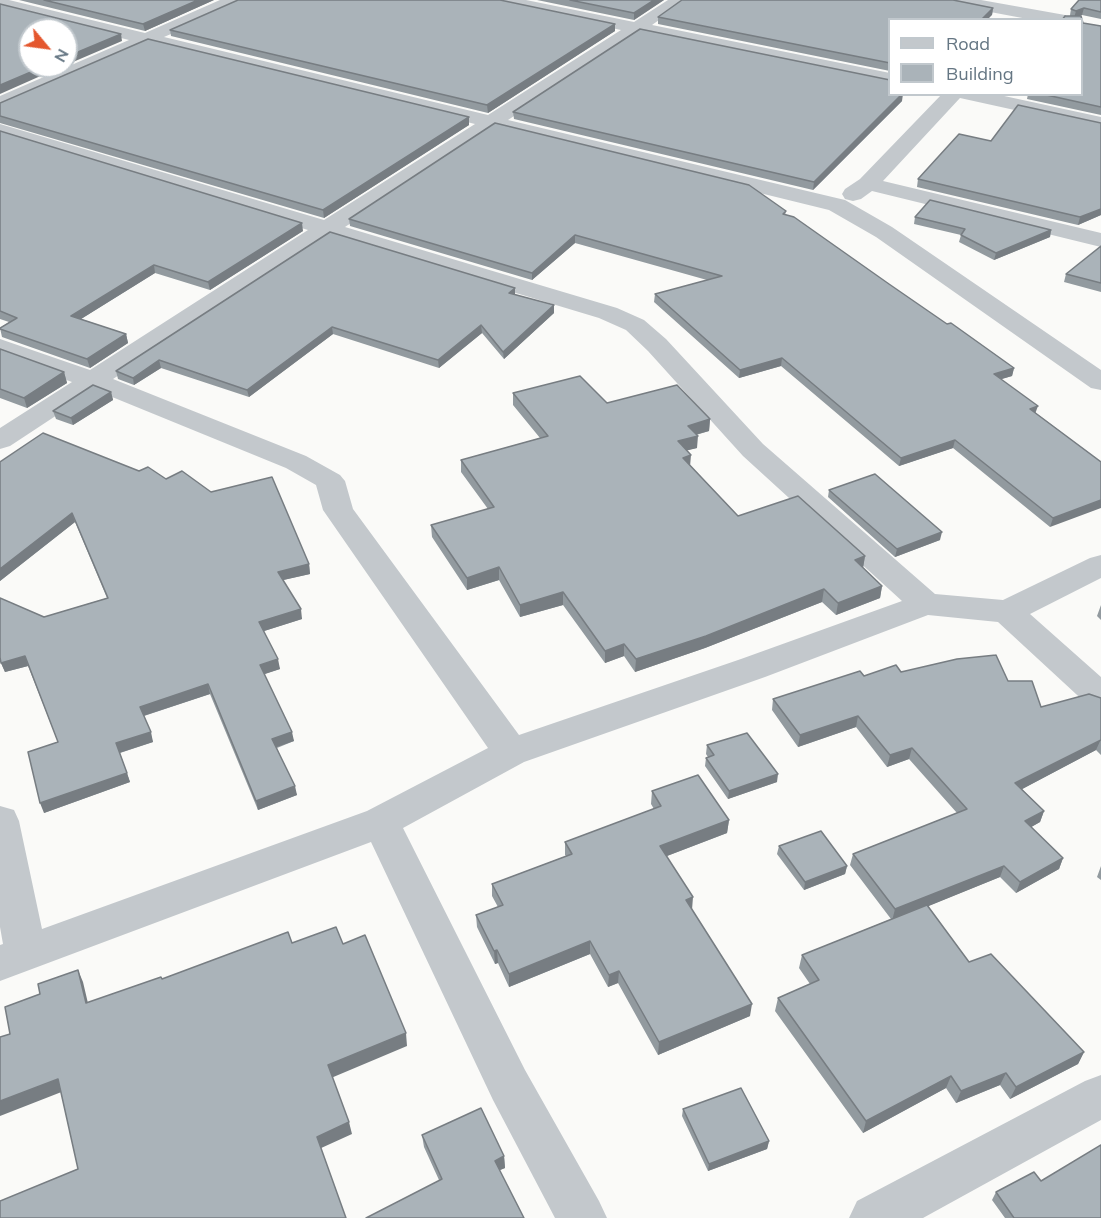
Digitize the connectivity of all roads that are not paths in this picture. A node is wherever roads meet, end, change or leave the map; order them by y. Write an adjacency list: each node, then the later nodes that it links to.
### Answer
1 (234, 0): 9 (street)
2 (501, 0): 8 (street)
3 (680, 0): 8 (street)
4 (952, 0): 7 (street)
5 (1048, 0): 7 (street)
6 (0, 3): 9 (street)
7 (1031, 17)
8 (635, 27): 10 (street); 14 (street)
9 (148, 38): 13 (street); 14 (street)
10 (888, 79)
11 (951, 96): 17 (street)
12 (974, 96): 15 (street)
13 (0, 103)
14 (493, 120): 18 (street); 19 (street)
15 (1101, 123)
16 (0, 130): 19 (street)
17 (868, 184): 18 (street); 20 (street)
18 (837, 205): 23 (street)
19 (328, 229): 22 (street); 26 (street)
20 (1101, 240)
21 (0, 347): 22 (street)
22 (93, 380): 24 (street); 29 (street)
23 (1101, 382)
24 (0, 440)
25 (1101, 565): 27 (street)
26 (926, 604): 27 (street); 29 (street)
27 (1008, 612): 28 (street)
28 (1101, 697)
29 (511, 752): 31 (street)
30 (0, 821): 32 (street)
31 (381, 822): 32 (street); 34 (street)
32 (13, 959)
33 (1101, 1096): 35 (street)
34 (582, 1218)
35 (874, 1218)

